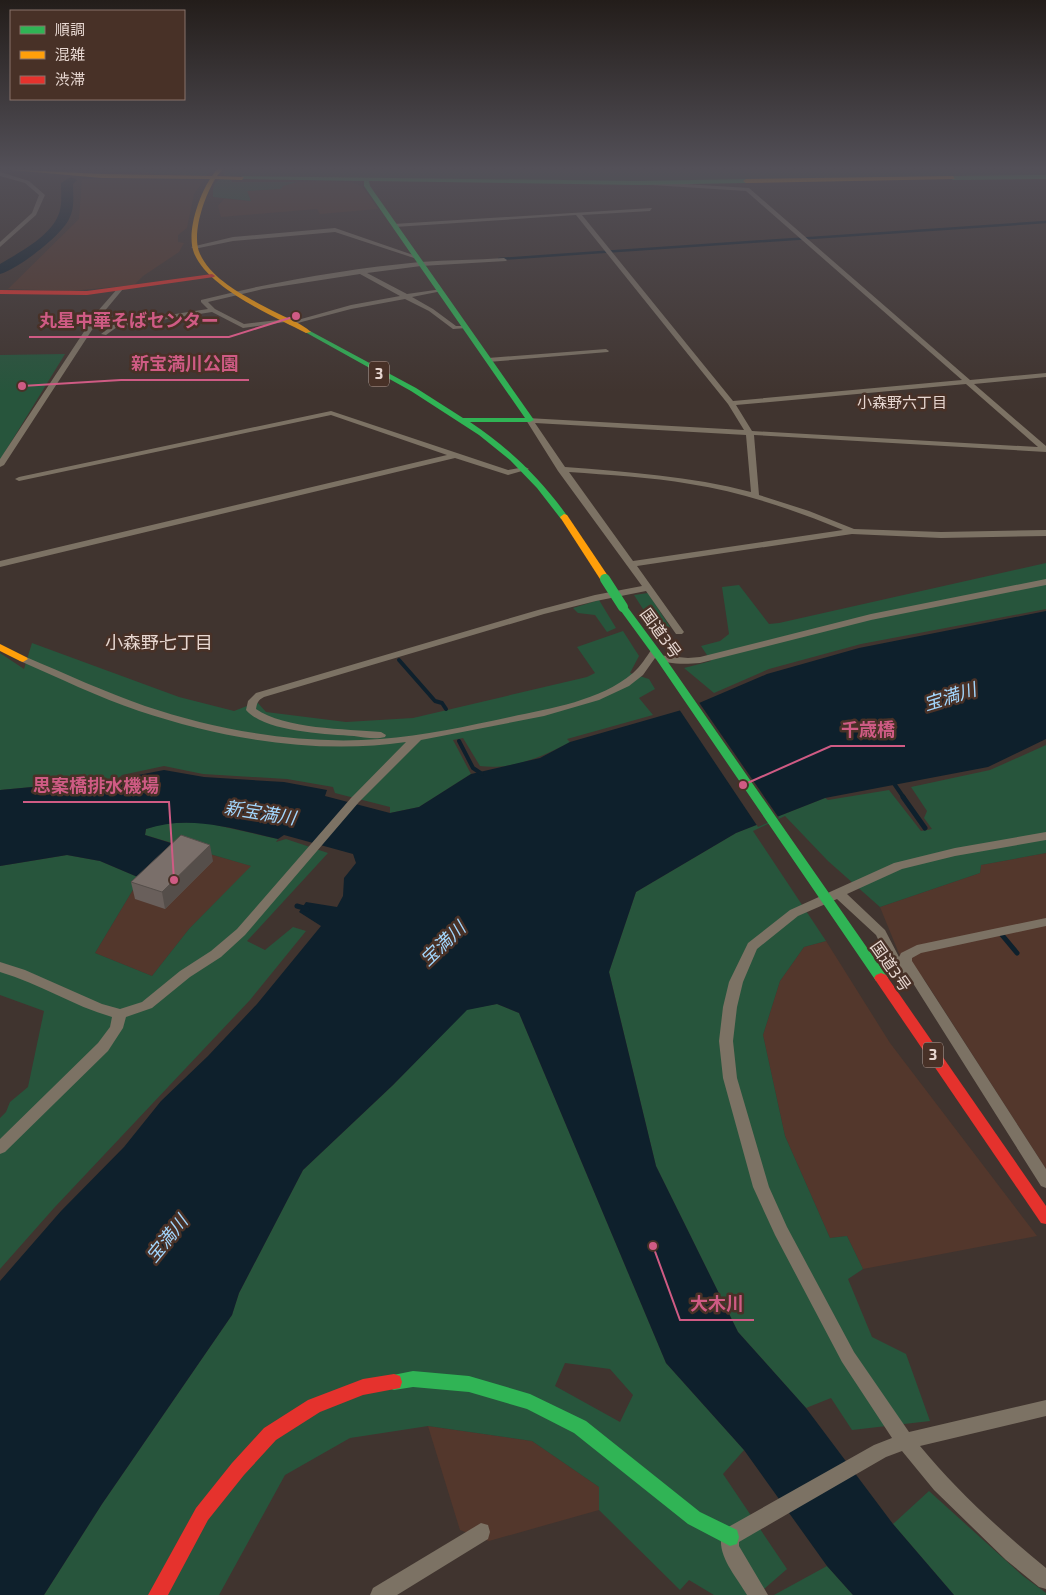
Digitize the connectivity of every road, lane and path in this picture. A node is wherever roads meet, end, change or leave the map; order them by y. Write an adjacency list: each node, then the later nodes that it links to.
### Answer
1 (195, 243): 7 (main road)
2 (211, 243): 7 (street)
3 (373, 243): 8 (street)
4 (408, 243): 8 (main road)
5 (602, 243): 25 (street)
6 (811, 243): 24 (street)
7 (194, 247): 11 (main road, 国道3号 / 3)
8 (419, 260): 9 (street); 10 (street); 13 (main road)
9 (504, 260)
10 (361, 272): 15 (street); 16 (street)
11 (212, 276): 12 (main road); 15 (main road, 国道3号 / 3)
12 (120, 290): 14 (main road); 31 (street)
13 (440, 290): 16 (street); 19 (main road)
14 (1, 292)
15 (237, 293): 17 (street); 18 (main road, 国道3号 / 3)
16 (407, 296): 18 (street); 19 (street)
17 (213, 310): 18 (street); 20 (street)
18 (288, 322): 26 (main road, 国道3号 / 3)
19 (465, 327): 22 (main road)
20 (104, 334)
21 (606, 351): 22 (street)
22 (488, 360): 27 (main road)
23 (1046, 375): 24 (street)
24 (969, 381): 25 (street); 29 (street)
25 (731, 403): 28 (street)
26 (462, 420): 27 (main road); 32 (main road, 国道3号 / 3)
27 (530, 420): 28 (street); 33 (street)
28 (750, 434): 29 (street); 35 (street)
29 (1046, 450)
30 (457, 455): 32 (street); 34 (street); 38 (street)
31 (0, 465)
32 (525, 469): 46 (main road, 国道3号 / 3, bridge)
33 (561, 469): 35 (street); 39 (street)
34 (19, 478)
35 (755, 496): 36 (street)
36 (852, 531): 37 (street); 39 (street)
37 (1046, 533)
38 (0, 564)
39 (632, 564): 42 (street)
40 (1046, 574): 43 (street)
41 (1046, 582): 43 (street)
42 (648, 588): 44 (street); 48 (street)
43 (1000, 591): 46 (street)
44 (679, 632)
45 (0, 647): 47 (main road)
46 (657, 654): 48 (street); 51 (main road, 国道3号 / 3)
47 (23, 659): 48 (street)
48 (416, 738): 55 (street)
49 (1046, 836): 50 (street)
50 (839, 894): 51 (street); 54 (street)
51 (822, 895): 58 (main road, 国道3号 / 3); 60 (street)
52 (1046, 922): 54 (street)
53 (0, 967): 55 (street)
54 (916, 977): 57 (street)
55 (120, 1014): 56 (street)
56 (0, 1148)
57 (1046, 1182)
58 (1046, 1218)
59 (1046, 1408): 60 (street)
60 (905, 1442): 62 (street); 63 (street)
61 (481, 1532): 65 (street)
62 (730, 1537): 64 (main road); 66 (street)
63 (1046, 1580)
64 (158, 1595)
65 (380, 1595)
66 (758, 1595)

